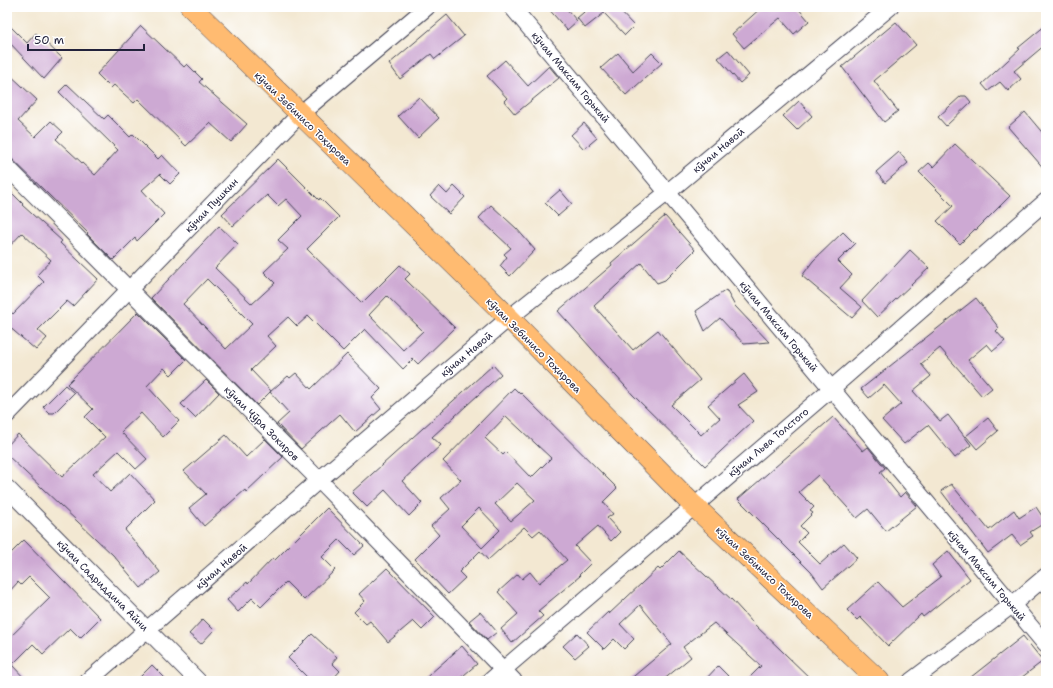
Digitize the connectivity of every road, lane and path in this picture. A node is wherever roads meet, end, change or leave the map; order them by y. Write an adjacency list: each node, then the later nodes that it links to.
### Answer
1 (191, 7): 5 (main road, кӯчаи Зебинисо Тоҳирова)
2 (427, 7): 5 (street, кӯчаи Пушкин)
3 (512, 7): 7 (street, кӯчаи Максим Горький)
4 (890, 7): 7 (street, кӯчаи Навоӣ)
5 (299, 115): 9 (street, кӯчаи Пушкин); 10 (main road, кӯчаи Зебинисо Тоҳирова)
6 (7, 167): 9 (street, кӯчаи Ҷӯра Зокиров)
7 (668, 192): 10 (street, кӯчаи Навоӣ); 11 (street, кӯчаи Максим Горький)
8 (1046, 201): 11 (street, кӯчаи Льва Толстого)
9 (129, 290): 12 (street, кӯчаи Пушкин); 13 (street, кӯчаи Ҷӯра Зокиров)
10 (509, 318): 13 (street, кӯчаи Навоӣ); 15 (main road, кӯчаи Зебинисо Тоҳирова)
11 (830, 389): 15 (street, кӯчаи Льва Толстого); 17 (street, кӯчаи Максим Горький)
12 (7, 415)
13 (319, 480): 18 (street, кӯчаи Навоӣ); 20 (street, кӯчаи Ҷӯра Зокиров)
14 (7, 488): 18 (street, кӯчаи Садриддина Айни)
15 (693, 505): 20 (street, кӯчаи Льва Толстого); 25 (main road, кӯчаи Зебинисо Тоҳирова)
16 (1046, 576): 17 (street)
17 (1012, 605): 19 (street, кӯчаи Максим Горький); 26 (street)
18 (147, 630): 21 (street, кӯчаи Навоӣ); 22 (street, кӯчаи Садриддина Айни)
19 (1046, 645)
20 (503, 669): 23 (street, кӯчаи Льва Толстого); 24 (street, кӯчаи Ҷӯра Зокиров)
21 (88, 681)
22 (198, 681)
23 (490, 681)
24 (514, 681)
25 (879, 681)
26 (911, 681)

